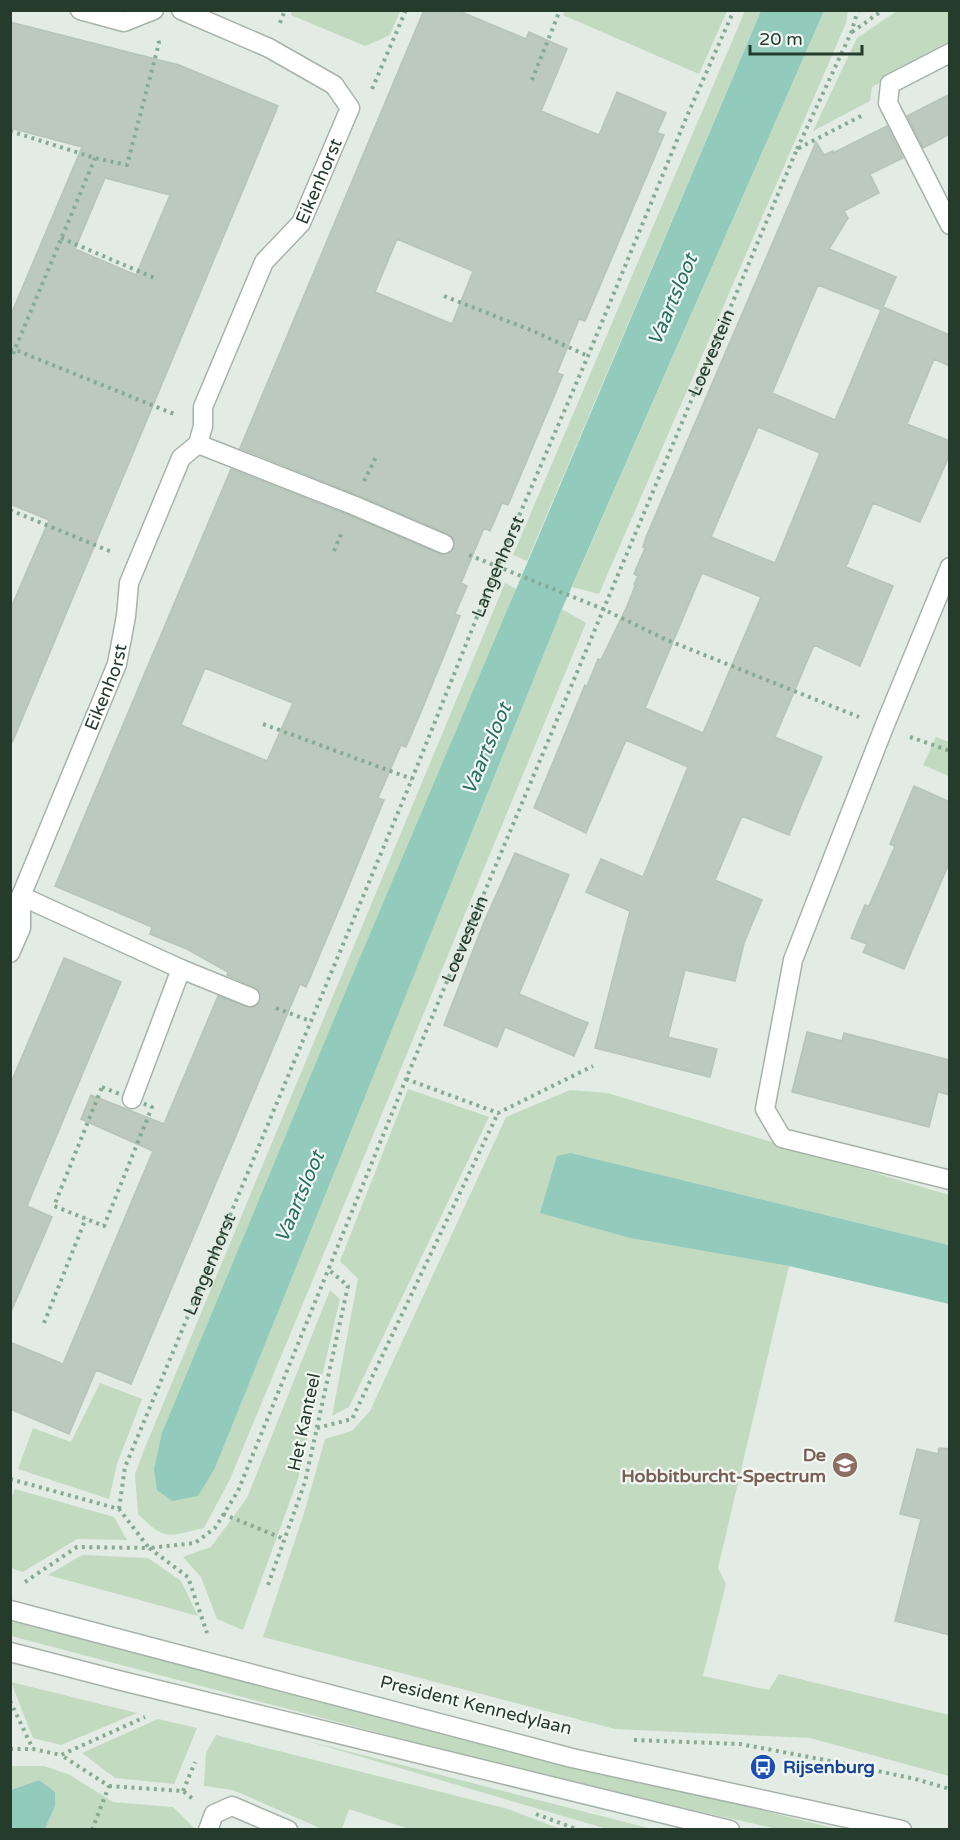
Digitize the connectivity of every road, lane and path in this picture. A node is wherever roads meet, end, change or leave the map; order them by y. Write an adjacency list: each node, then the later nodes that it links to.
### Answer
1 (80, 10): 8 (street)
2 (181, 10): 12 (street)
3 (406, 10): 12 (path)
4 (560, 10): 11 (path)
5 (734, 10): 22 (path, Langenhorst)
6 (858, 10): 9 (path, Loevestein)
7 (883, 10): 9 (path)
8 (151, 12): 16 (path)
9 (851, 33): 15 (path, Loevestein)
10 (950, 53): 17 (street)
11 (532, 80)
12 (350, 108): 24 (street, Eikenhorst)
13 (849, 123): 15 (path)
14 (10, 131): 16 (path)
15 (797, 149): 31 (path, Loevestein)
16 (95, 158): 18 (path)
17 (950, 225)
18 (61, 238): 19 (path); 21 (path)
19 (157, 279)
20 (444, 296): 22 (path)
21 (13, 351): 23 (path); 24 (path)
22 (588, 356): 29 (path, Langenhorst)
23 (10, 361)
24 (203, 426): 25 (street, Eikenhorst)
25 (198, 444): 27 (street); 28 (street, Eikenhorst)
26 (10, 510): 28 (path)
27 (444, 544)
28 (136, 562): 36 (street, Eikenhorst)
29 (497, 567): 31 (path); 35 (path, Langenhorst)
30 (950, 567): 33 (street)
31 (603, 609): 33 (path); 42 (path, Loevestein)
32 (263, 724): 35 (path)
33 (884, 727): 34 (path); 45 (street)
34 (950, 752)
35 (412, 779): 40 (path, Langenhorst)
36 (21, 896): 37 (street, Eikenhorst); 38 (street)
37 (10, 953)
38 (181, 969): 39 (street); 43 (street)
39 (250, 998): 40 (path)
40 (310, 1021): 51 (path, Langenhorst)
41 (593, 1066): 44 (path)
42 (406, 1079): 44 (path); 47 (path, Loevestein)
43 (132, 1099): 46 (path); 46 (path)
44 (498, 1113): 49 (path)
45 (950, 1180)
46 (86, 1218): 48 (path)
47 (328, 1269): 49 (path, Het Kanteel); 52 (path, Loevestein)
48 (44, 1323)
49 (317, 1428): 53 (path, Het Kanteel)
50 (10, 1479): 51 (path)
51 (119, 1509): 54 (path)
52 (223, 1514): 53 (path); 54 (path, Loevestein)
53 (284, 1539): 57 (path, Het Kanteel)
54 (148, 1548): 56 (path, Loevestein); 60 (path)
55 (18, 1580): 56 (path)
56 (25, 1582): 58 (path)
57 (267, 1585)
58 (36, 1586)
59 (10, 1610): 75 (street, President Kennedylaan)
60 (196, 1632)
61 (10, 1652): 74 (street)
62 (10, 1701): 66 (path)
63 (150, 1714): 67 (path)
64 (622, 1740): 70 (path)
65 (10, 1749): 66 (path)
66 (33, 1749): 67 (path)
67 (61, 1755): 69 (path)
68 (195, 1762): 69 (path)
69 (109, 1786): 71 (path)
70 (950, 1789)
71 (92, 1830)
72 (208, 1830): 73 (street)
73 (288, 1830)
74 (730, 1830)
75 (902, 1830)

